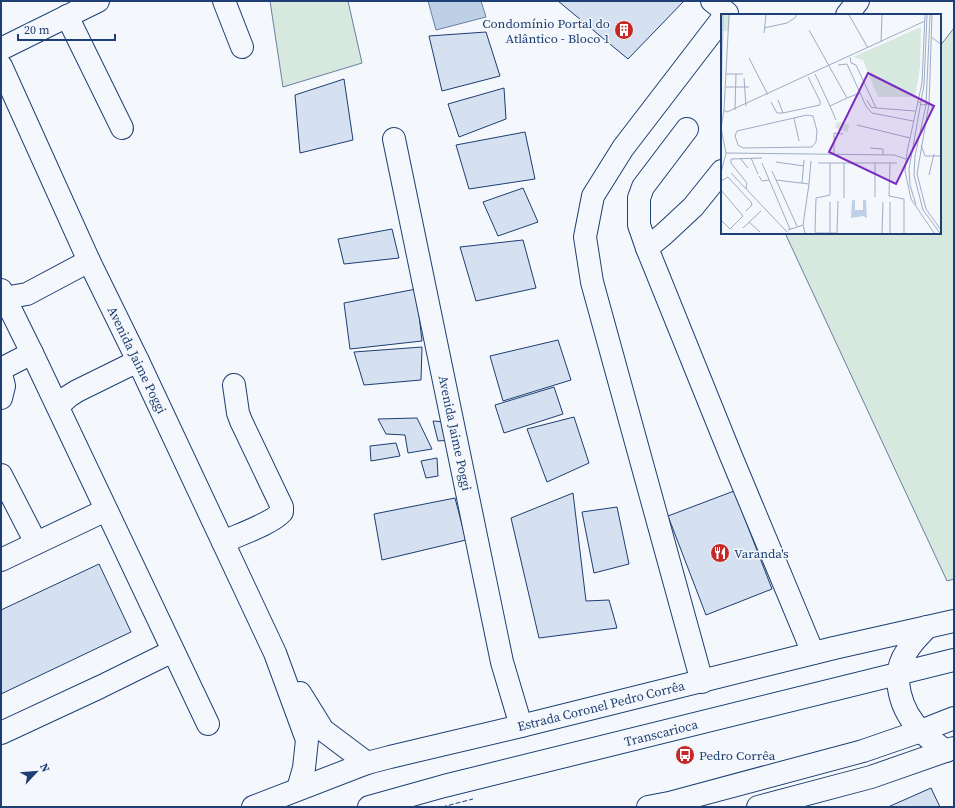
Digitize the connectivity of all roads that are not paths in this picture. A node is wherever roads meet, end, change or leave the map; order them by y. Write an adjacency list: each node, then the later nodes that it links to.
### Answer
1 (98, 1): 6 (street)
2 (224, 1): 7 (street)
3 (858, 1): 5 (street)
4 (721, 14): 36 (street)
5 (848, 14)
6 (67, 16): 8 (street); 10 (street)
7 (242, 47)
8 (1, 49)
9 (1, 66): 15 (street, Avenida Jaime Poggi)
10 (122, 128)
11 (687, 129): 14 (street)
12 (394, 139): 39 (street, Avenida Jaime Poggi)
13 (721, 172): 14 (street)
14 (647, 248): 33 (street)
15 (89, 261): 16 (street); 18 (street, Avenida Jaime Poggi)
16 (3, 294): 17 (street)
17 (32, 353): 19 (street); 23 (street)
18 (138, 361): 23 (street); 26 (street, Avenida Jaime Poggi)
19 (1, 369)
20 (1, 374): 22 (street)
21 (234, 385): 26 (street)
22 (1, 398)
23 (58, 406): 25 (street)
24 (1, 475): 27 (street)
25 (106, 510): 27 (street); 31 (street)
26 (223, 542): 32 (street, Avenida Jaime Poggi)
27 (36, 543): 28 (street)
28 (1, 560)
29 (954, 621): 30 (street, Estrada Coronel Pedro Corrêa)
30 (927, 627): 33 (street, Estrada Coronel Pedro Corrêa); 35 (street)
31 (173, 651): 38 (street); 41 (street)
32 (275, 653): 43 (street, Avenida Jaime Poggi); 44 (street, Avenida Jaime Poggi)
33 (814, 653): 36 (street, Estrada Coronel Pedro Corrêa)
34 (954, 660): 35 (street, Transcarioca)
35 (898, 674): 40 (street); 46 (street, Transcarioca)
36 (702, 682): 39 (street, Estrada Coronel Pedro Corrêa)
37 (954, 718): 40 (street)
38 (208, 724)
39 (521, 726): 43 (street, Estrada Coronel Pedro Corrêa)
40 (921, 732): 42 (street); 47 (street)
41 (1, 733)
42 (950, 749): 48 (street)
43 (367, 763): 44 (street, Estrada Coronel Pedro Corrêa)
44 (298, 789): 45 (street, Estrada Coronel Pedro Corrêa)
45 (253, 807)
46 (369, 807)
47 (648, 807)
48 (758, 807)

